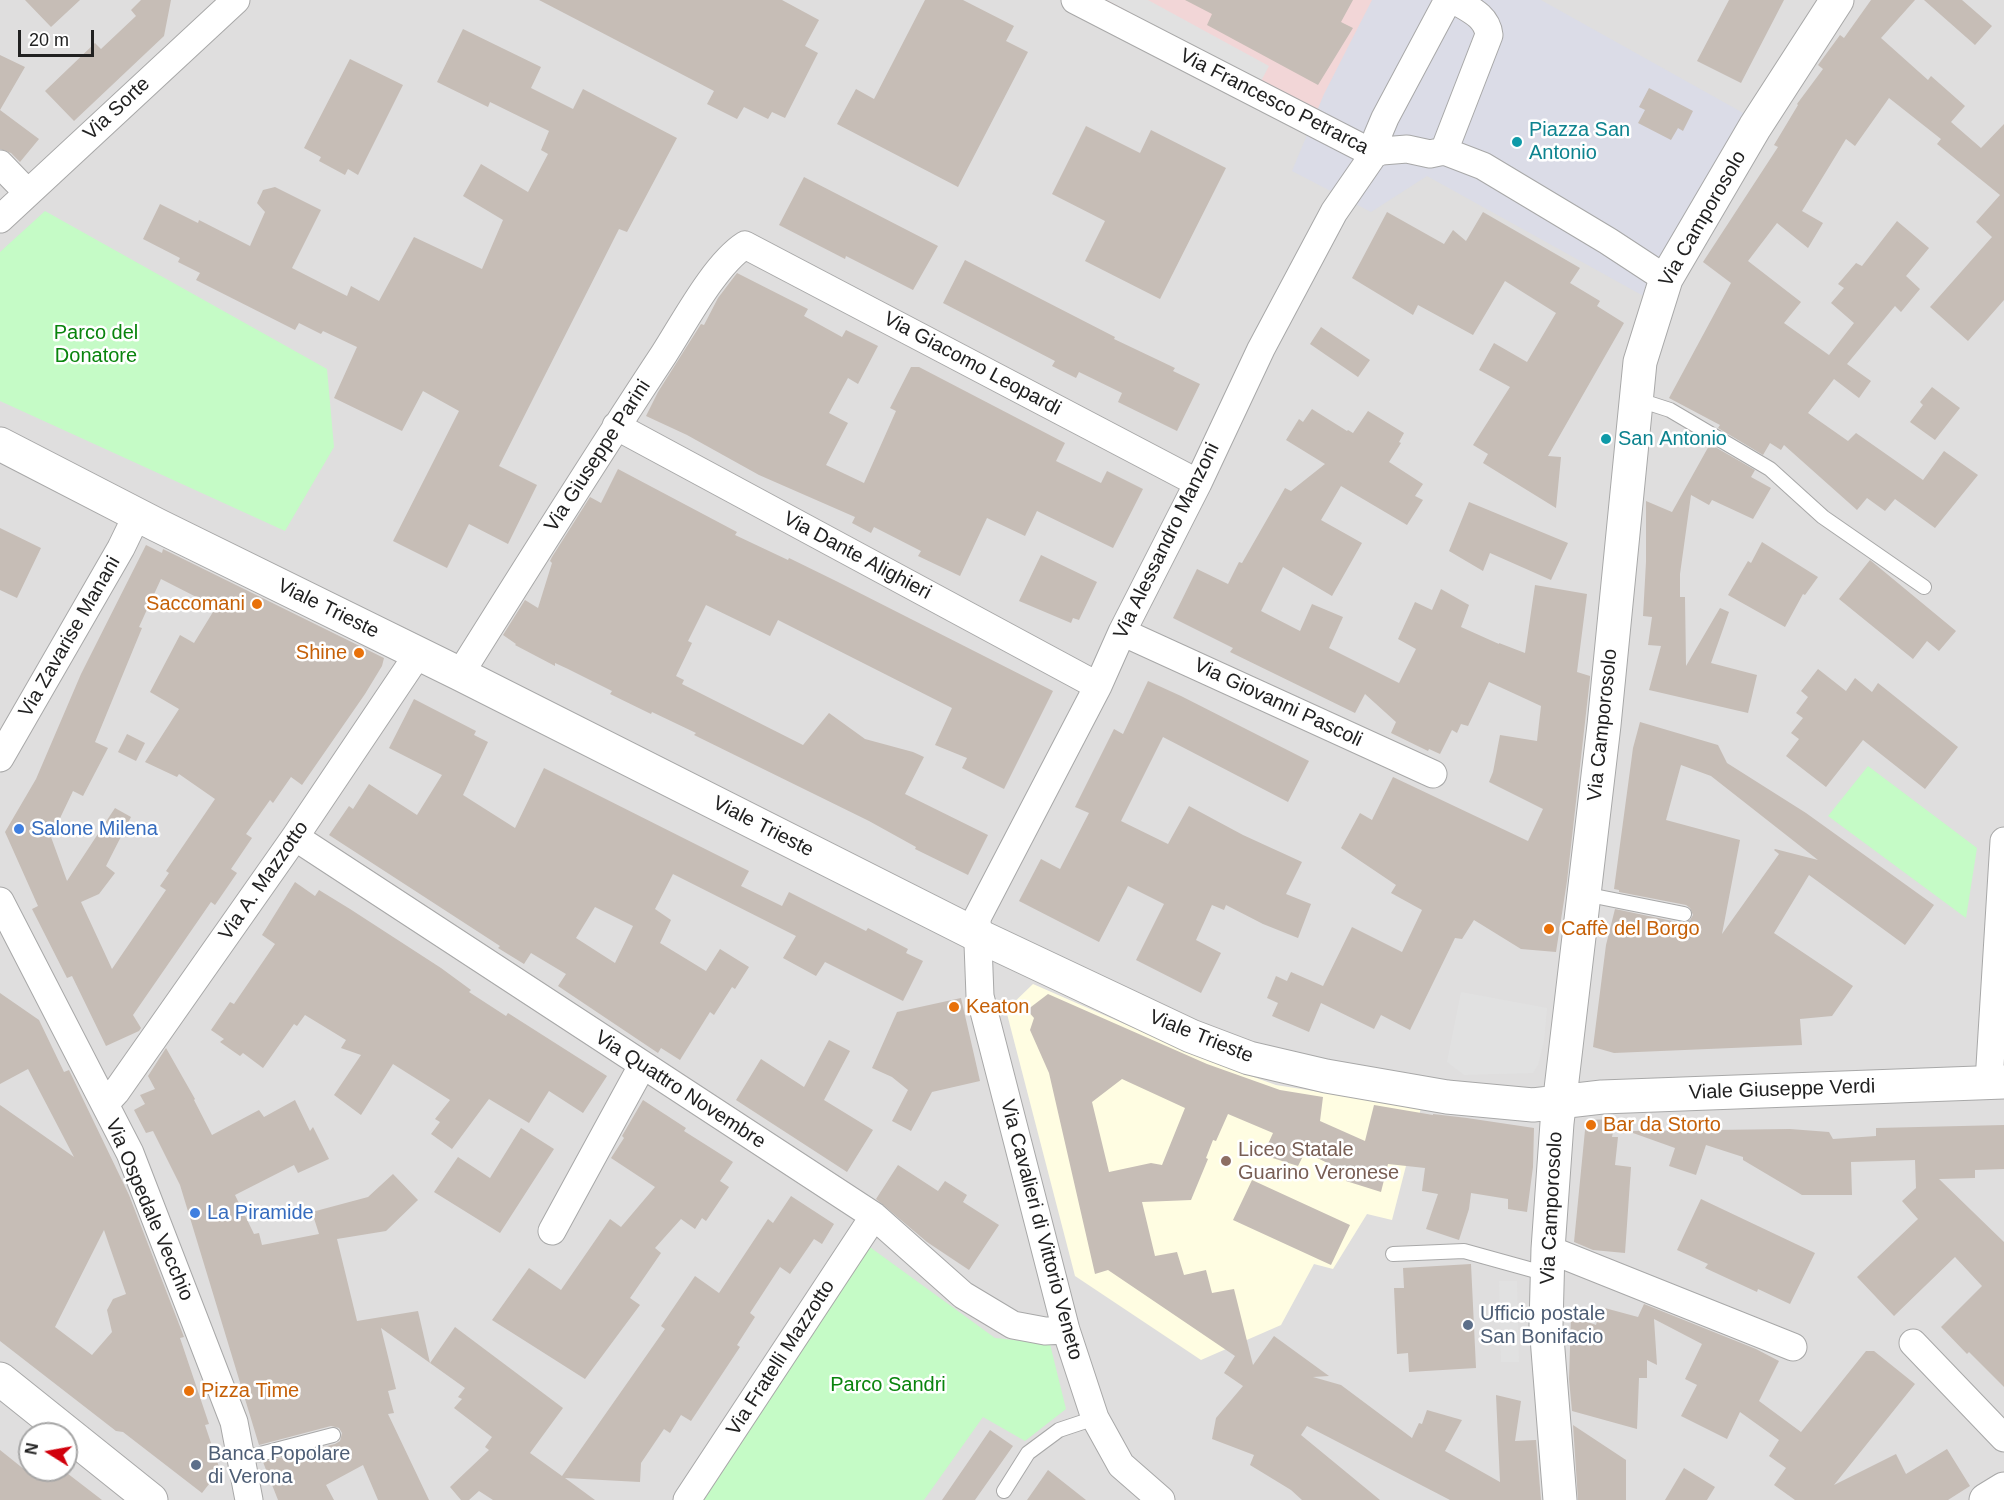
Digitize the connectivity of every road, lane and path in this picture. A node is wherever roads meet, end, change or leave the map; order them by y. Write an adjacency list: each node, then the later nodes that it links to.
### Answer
1 (236, 0): 10 (street, Via Sorte)
2 (1075, 0): 8 (street, Via Francesco Petrarca)
3 (1448, 0): 8 (street, Via Alessandro Manzoni)
4 (1454, 0): 6 (street)
5 (1837, 0): 13 (street, Via Camporosolo)
6 (1487, 9): 7 (street)
7 (1444, 151): 8 (street, Via Francesco Petrarca); 13 (street, Via Francesco Petrarca)
8 (1374, 154): 17 (street, Via Alessandro Manzoni)
9 (0, 164): 10 (street)
10 (27, 192): 11 (street, Via Sorte)
11 (0, 219)
12 (745, 245): 15 (street, Via Giuseppe Parini); 17 (street, Via Giacomo Leopardi)
13 (1666, 279): 14 (street, Via Camporosolo)
14 (1636, 399): 19 (lane); 28 (street, Via Camporosolo)
15 (616, 426): 22 (street, Via Giuseppe Parini); 23 (street, Via Dante Alighieri)
16 (0, 444): 18 (street, Viale Trieste)
17 (1198, 483): 20 (street, Via Alessandro Manzoni)
18 (137, 514): 21 (street, Viale Trieste); 24 (street, Via Zavarise Manani)
19 (1924, 587)
20 (1122, 632): 23 (street, Via Alessandro Manzoni); 25 (street, Via Giovanni Pascoli)
21 (418, 654): 22 (street, Viale Trieste); 26 (street, Via A. Mazzotto)
22 (460, 674): 31 (street, Viale Trieste)
23 (1098, 686): 31 (street, Via Alessandro Manzoni)
24 (0, 758)
25 (1433, 774)
26 (295, 837): 32 (street, Via Quattro Novembre); 35 (street, Via A. Mazzotto)
27 (2004, 841): 33 (street)
28 (1584, 894): 30 (lane); 34 (street, Via Camporosolo)
29 (0, 901): 35 (street, Via Ospedale Vecchio)
30 (1684, 914)
31 (977, 935): 34 (street, Viale Trieste); 40 (street, Via Cavalieri di Vittorio Veneto)
32 (642, 1066): 36 (street, Via Quattro Novembre); 37 (street)
33 (1997, 1082): 34 (street, Viale Giuseppe Verdi)
34 (1559, 1102): 39 (street, Via Camporosolo)
35 (105, 1104): 47 (street, Via Ospedale Vecchio)
36 (874, 1216): 40 (street, Via Quattro Novembre); 52 (street, Via Fratelli Mazzotto)
37 (552, 1231)
38 (1393, 1254): 39 (lane)
39 (1547, 1262): 42 (street); 54 (street, Via Camporosolo)
40 (1066, 1330): 44 (street, Via Cavalieri di Vittorio Veneto)
41 (1913, 1343): 46 (street)
42 (1793, 1347)
43 (0, 1379): 50 (street)
44 (1095, 1418): 49 (lane); 53 (street, Via Cavalieri di Vittorio Veneto)
45 (333, 1435): 47 (lane)
46 (2004, 1438)
47 (241, 1459): 51 (street, Via Ospedale Vecchio)
48 (2004, 1489): 55 (street)
49 (1004, 1491)
50 (151, 1500)
51 (249, 1500)
52 (687, 1500)
53 (1161, 1500)
54 (1560, 1500)
55 (1986, 1500)

